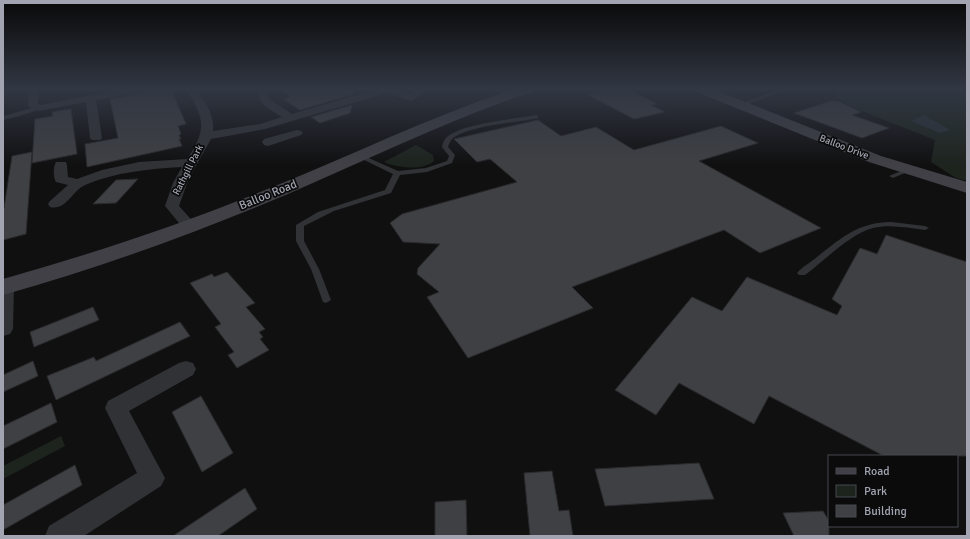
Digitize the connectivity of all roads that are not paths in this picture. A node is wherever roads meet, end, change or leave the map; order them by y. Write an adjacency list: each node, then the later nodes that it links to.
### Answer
1 (21, 114): 9 (lane)
2 (92, 114): 14 (street)
3 (205, 114): 13 (street, Rathgill Park)
4 (285, 114): 10 (street)
5 (308, 114): 10 (street)
6 (457, 114): 15 (street, Balloo Road)
7 (761, 114): 18 (street, Balloo Drive)
8 (536, 117): 19 (lane)
9 (3, 118)
10 (292, 119): 11 (street)
11 (261, 127): 12 (street); 13 (street)
12 (298, 133)
13 (205, 136): 16 (street, Rathgill Park)
14 (96, 138)
15 (360, 156): 19 (lane); 24 (street, Balloo Road)
16 (191, 162): 21 (street); 24 (street, Rathgill Park)
17 (61, 165): 21 (street)
18 (908, 170): 20 (lane); 22 (street, Balloo Drive)
19 (397, 173): 28 (lane)
20 (893, 176)
21 (78, 183): 23 (street)
22 (967, 188)
23 (55, 204)
24 (189, 226): 27 (street, Balloo Road)
25 (925, 228): 26 (lane)
26 (802, 273)
27 (4, 287): 29 (street)
28 (326, 300)
29 (3, 329)
30 (186, 369): 31 (street)
31 (59, 536)

